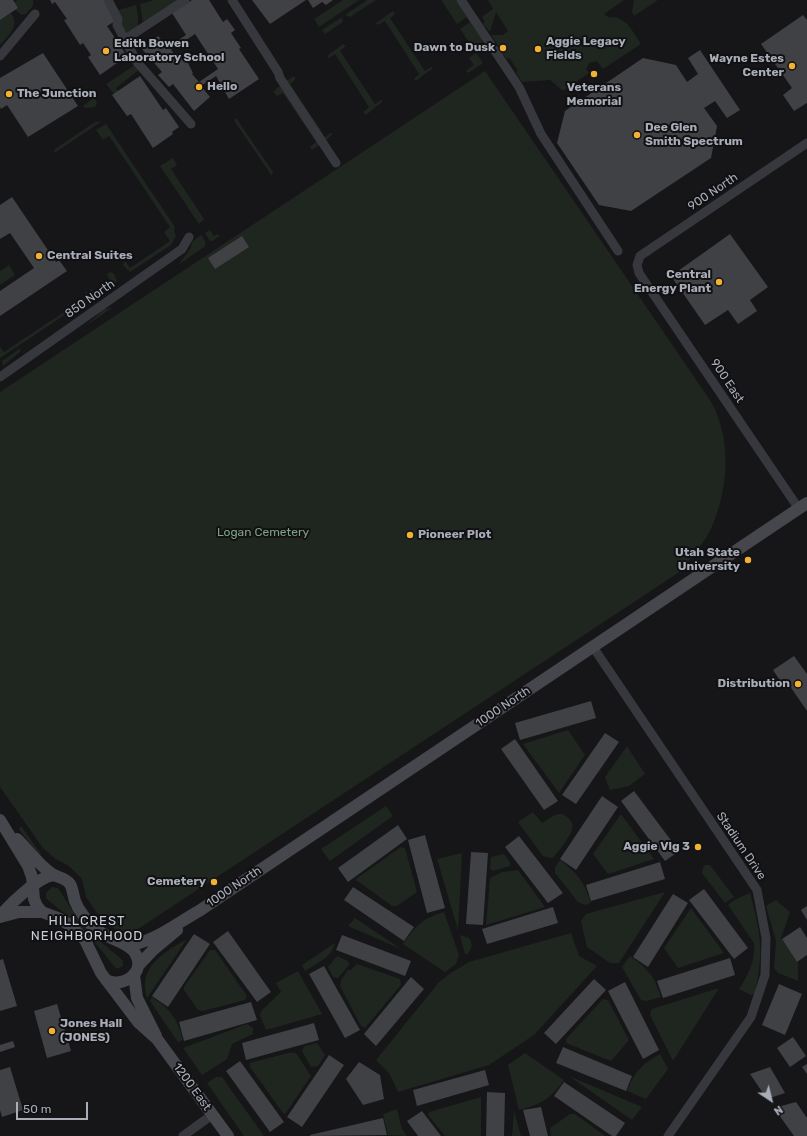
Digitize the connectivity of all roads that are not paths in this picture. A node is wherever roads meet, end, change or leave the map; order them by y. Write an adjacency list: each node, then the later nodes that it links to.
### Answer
1 (108, 0): 6 (street)
2 (185, 0): 6 (street)
3 (232, 0): 10 (street)
4 (461, 0): 12 (street)
5 (35, 14): 7 (street)
6 (124, 40): 8 (street)
7 (0, 56)
8 (192, 124)
9 (807, 143): 13 (street, 900 North)
10 (336, 163)
11 (189, 237): 14 (street, 850 North)
12 (618, 251)
13 (636, 265): 15 (street, 900 East)
14 (0, 377)
15 (803, 506): 16 (street, 1000 North)
16 (592, 647): 20 (street, 1000 North); 30 (street, Stadium Drive)
17 (3, 824): 18 (street); 19 (street)
18 (53, 875): 19 (street); 23 (street)
19 (33, 887): 21 (street); 22 (street)
20 (199, 911): 23 (street, 1000 North); 24 (street, 1000 North)
21 (42, 912): 22 (street); 25 (street, 1200 East)
22 (0, 916)
23 (126, 944): 24 (street, 1200 East)
24 (136, 971): 25 (street); 26 (street, 1200 East)
25 (106, 980): 26 (street, 1200 East)
26 (157, 1039): 27 (street, 1200 East)
27 (212, 1114): 28 (street); 29 (street, 1200 East)
28 (183, 1136)
29 (228, 1136)
30 (668, 1136)

